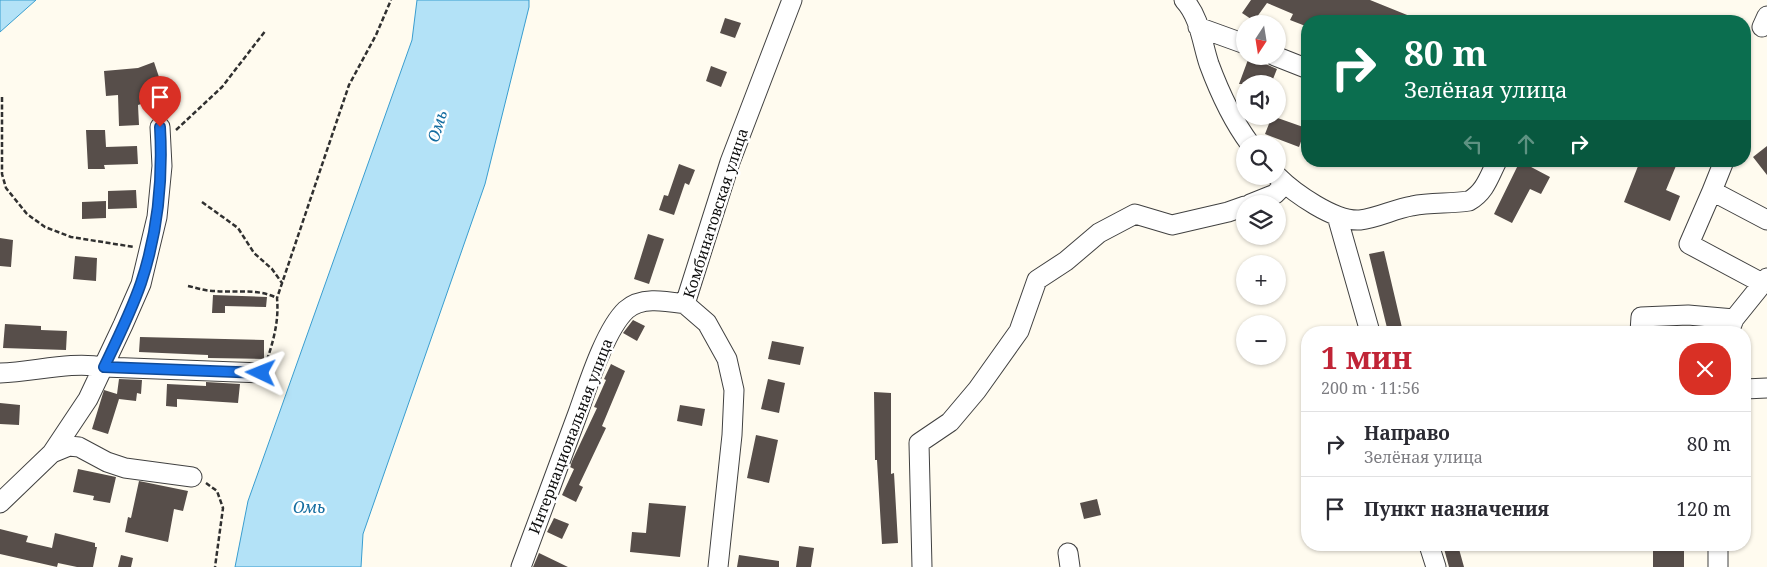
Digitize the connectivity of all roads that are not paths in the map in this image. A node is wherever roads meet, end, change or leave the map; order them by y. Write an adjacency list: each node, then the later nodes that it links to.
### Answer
1 (792, 0): 17 (street, Комбинатовская улица)
2 (1184, 0): 3 (street)
3 (1198, 27): 4 (street); 8 (street)
4 (1236, 41)
5 (1286, 60): 6 (street)
6 (1301, 66)
7 (160, 127): 21 (street)
8 (1245, 135)
9 (1494, 167): 14 (street)
10 (1722, 167): 12 (street)
11 (1286, 183): 14 (street)
12 (1712, 191): 15 (street); 16 (street)
13 (1236, 209): 35 (street)
14 (1337, 216): 18 (street)
15 (1767, 220)
16 (1764, 281): 20 (street)
17 (684, 304): 33 (street, Интернациональная улица); 34 (street, Комбинатовская улица)
18 (1368, 326)
19 (1640, 326): 20 (street)
20 (1732, 326)
21 (104, 367): 22 (street); 23 (street); 26 (street)
22 (0, 373)
23 (261, 373)
24 (1767, 388): 25 (street)
25 (1751, 389)
26 (88, 399): 27 (street); 28 (street)
27 (69, 446): 28 (street); 29 (street)
28 (52, 453): 30 (street)
29 (192, 477)
30 (0, 503)
31 (1431, 551): 36 (street)
32 (1718, 551): 37 (street)
33 (521, 567)
34 (718, 567)
35 (922, 567)
36 (1436, 567)
37 (1718, 567)

